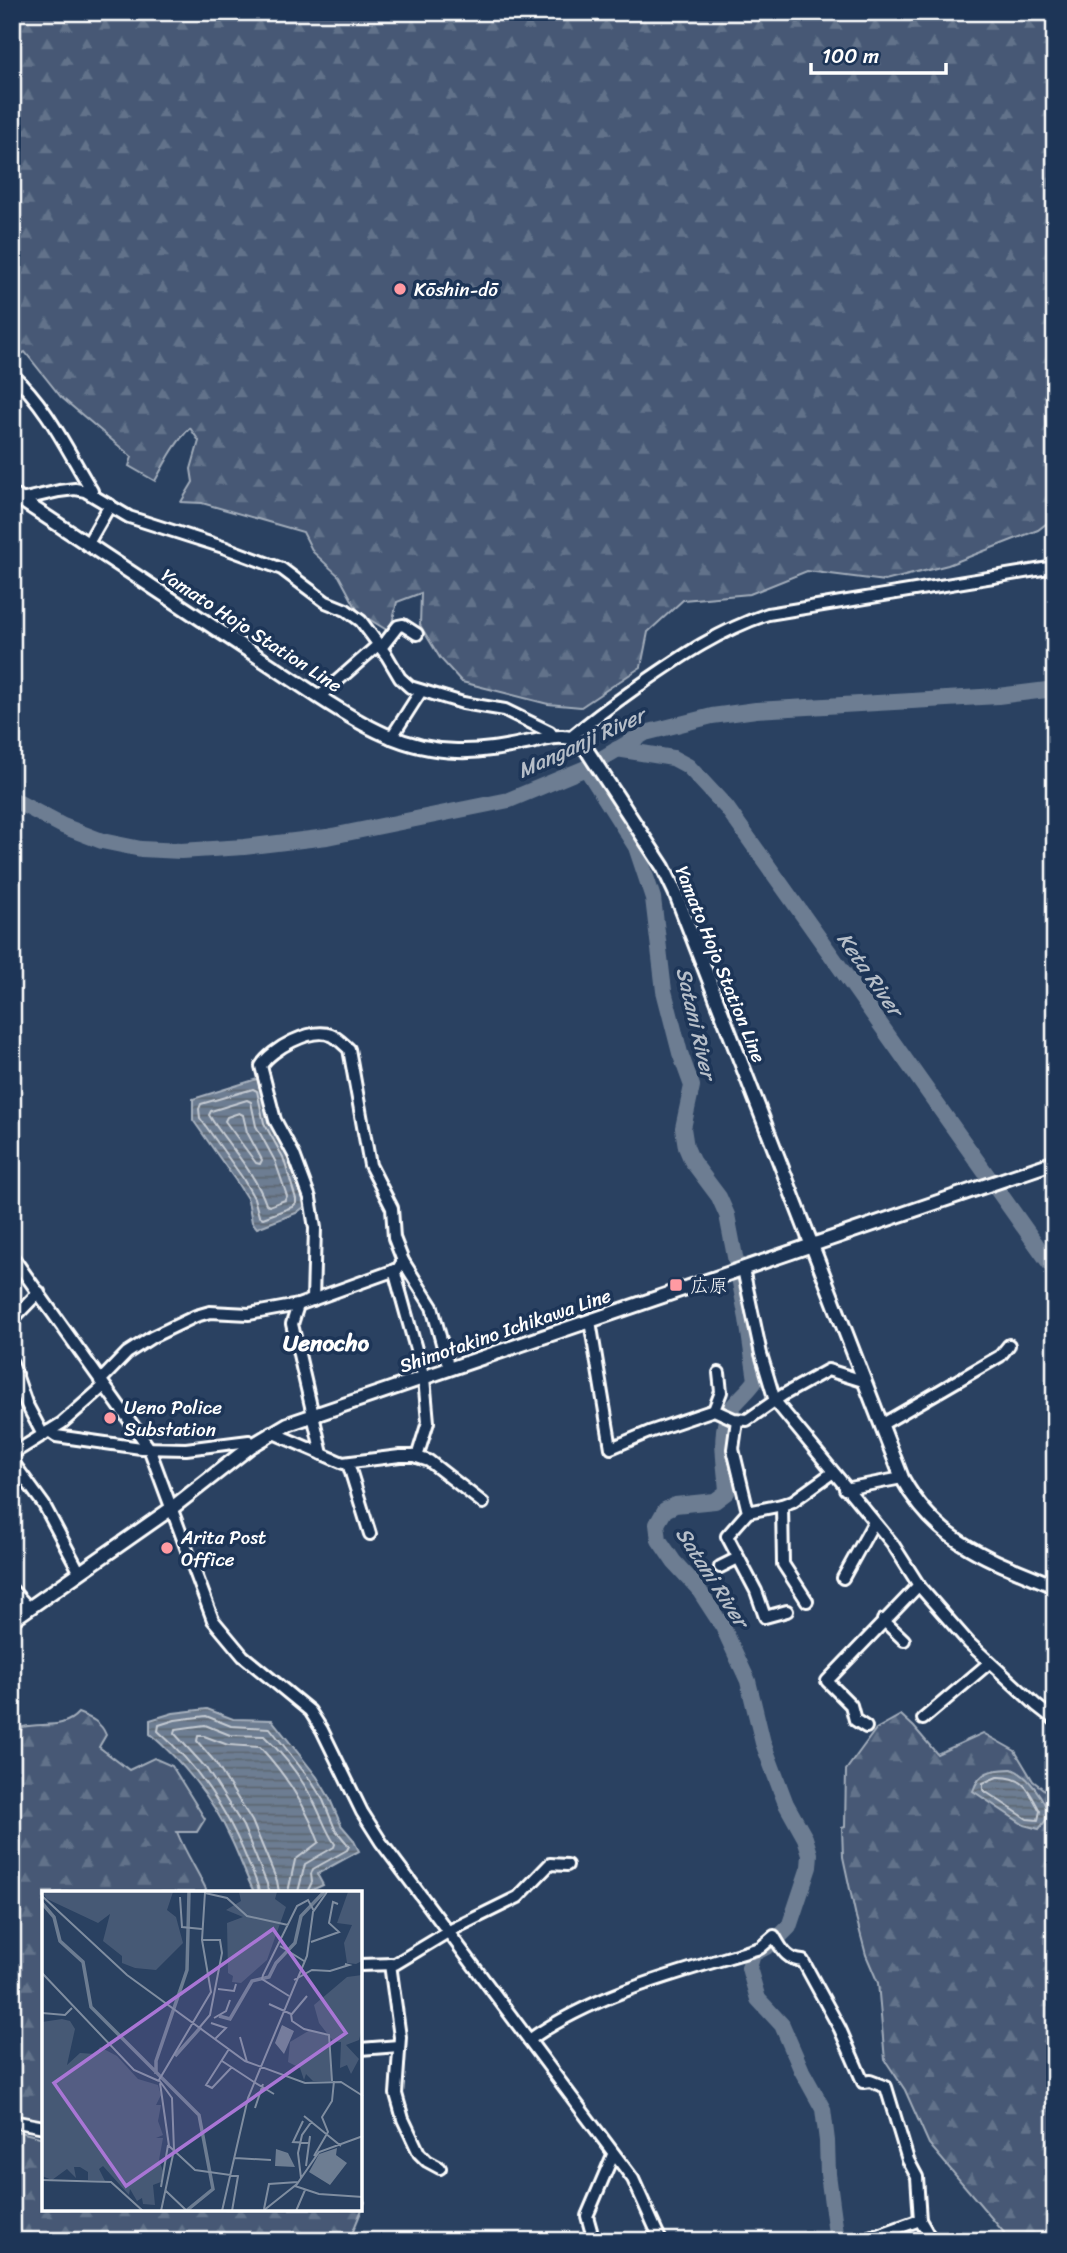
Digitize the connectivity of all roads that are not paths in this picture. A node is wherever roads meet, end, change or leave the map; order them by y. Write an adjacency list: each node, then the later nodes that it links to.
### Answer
1 (12, 374): 2 (street)
2 (91, 493): 3 (street); 4 (street)
3 (15, 498): 5 (main road, Yamato Hojo Station Line)
4 (110, 505): 5 (street); 8 (street)
5 (87, 545): 10 (main road, Yamato Hojo Station Line)
6 (1055, 567): 13 (street)
7 (417, 634): 8 (street)
8 (380, 646): 9 (street); 10 (street)
9 (421, 691): 11 (street); 12 (street)
10 (319, 697): 11 (main road, Yamato Hojo Station Line)
11 (391, 738): 12 (main road, Yamato Hojo Station Line)
12 (554, 738): 13 (main road, Yamato Hojo Station Line)
13 (570, 738): 15 (main road, Yamato Hojo Station Line)
14 (1055, 1162): 15 (main road, Shimotakino Ichikawa Line)
15 (811, 1246): 19 (main road, Shimotakino Ichikawa Line); 30 (main road, Yamato Hojo Station Line)
16 (12, 1256): 20 (street)
17 (403, 1261): 18 (street); 21 (street); 27 (street)
18 (394, 1270): 21 (street); 29 (street)
19 (738, 1271): 24 (main road, Shimotakino Ichikawa Line); 32 (street)
20 (39, 1292): 23 (street); 31 (street)
21 (313, 1300): 22 (street)
22 (298, 1306): 31 (street); 34 (street)
23 (12, 1320)
24 (590, 1321): 27 (main road, Shimotakino Ichikawa Line); 33 (street)
25 (1009, 1345): 36 (street)
26 (12, 1363): 38 (street)
27 (449, 1369): 29 (main road, Shimotakino Ichikawa Line)
28 (719, 1373): 33 (street)
29 (424, 1378): 34 (main road, Shimotakino Ichikawa Line); 43 (street)
30 (863, 1381): 32 (street); 36 (main road, Yamato Hojo Station Line)
31 (102, 1384): 38 (street); 40 (street)
32 (775, 1401): 35 (street); 46 (street)
33 (714, 1410): 35 (street)
34 (314, 1415): 37 (main road, Shimotakino Ichikawa Line); 42 (street)
35 (737, 1420): 52 (street)
36 (881, 1425): 47 (main road, Yamato Hojo Station Line)
37 (271, 1432): 39 (main road, Shimotakino Ichikawa Line); 42 (street)
38 (46, 1433): 40 (street); 41 (street)
39 (251, 1446): 40 (street); 51 (main road, Shimotakino Ichikawa Line)
40 (149, 1448): 51 (street)
41 (12, 1454)
42 (322, 1454): 45 (street)
43 (417, 1457): 45 (street); 49 (street)
44 (12, 1461): 57 (street)
45 (348, 1463): 54 (street)
46 (832, 1472): 48 (street); 50 (street)
47 (902, 1478): 48 (street); 60 (main road, Yamato Hojo Station Line)
48 (845, 1489): 53 (street)
49 (483, 1503)
50 (782, 1505): 52 (street); 62 (street)
51 (172, 1508): 57 (main road, Shimotakino Ichikawa Line); 73 (street)
52 (748, 1512): 55 (street)
53 (874, 1522): 58 (street); 59 (street)
54 (370, 1534)
55 (738, 1559): 56 (street); 64 (street)
56 (720, 1567)
57 (80, 1573): 63 (main road, Shimotakino Ichikawa Line)
58 (843, 1578)
59 (919, 1585): 66 (street); 68 (street)
60 (1055, 1586)
61 (12, 1590): 63 (street)
62 (807, 1601)
63 (29, 1608): 65 (main road, Shimotakino Ichikawa Line)
64 (787, 1611)
65 (12, 1620)
66 (883, 1620): 67 (street); 71 (street)
67 (904, 1640)
68 (989, 1663): 69 (street); 70 (street)
69 (923, 1719)
70 (1055, 1720)
71 (866, 1727)
72 (567, 1865): 73 (street)
73 (449, 1933): 74 (street); 76 (street)
74 (390, 1964): 75 (street); 77 (street)
75 (362, 1965)
76 (528, 2040): 81 (street); 83 (street)
77 (399, 2046): 78 (street); 82 (street)
78 (362, 2049)
79 (12, 2121): 80 (street)
80 (42, 2127)
81 (614, 2155): 84 (street); 85 (street)
82 (440, 2168)
83 (920, 2220): 86 (street); 87 (street)
84 (594, 2241)
85 (661, 2241)
86 (861, 2241)
87 (932, 2241)

